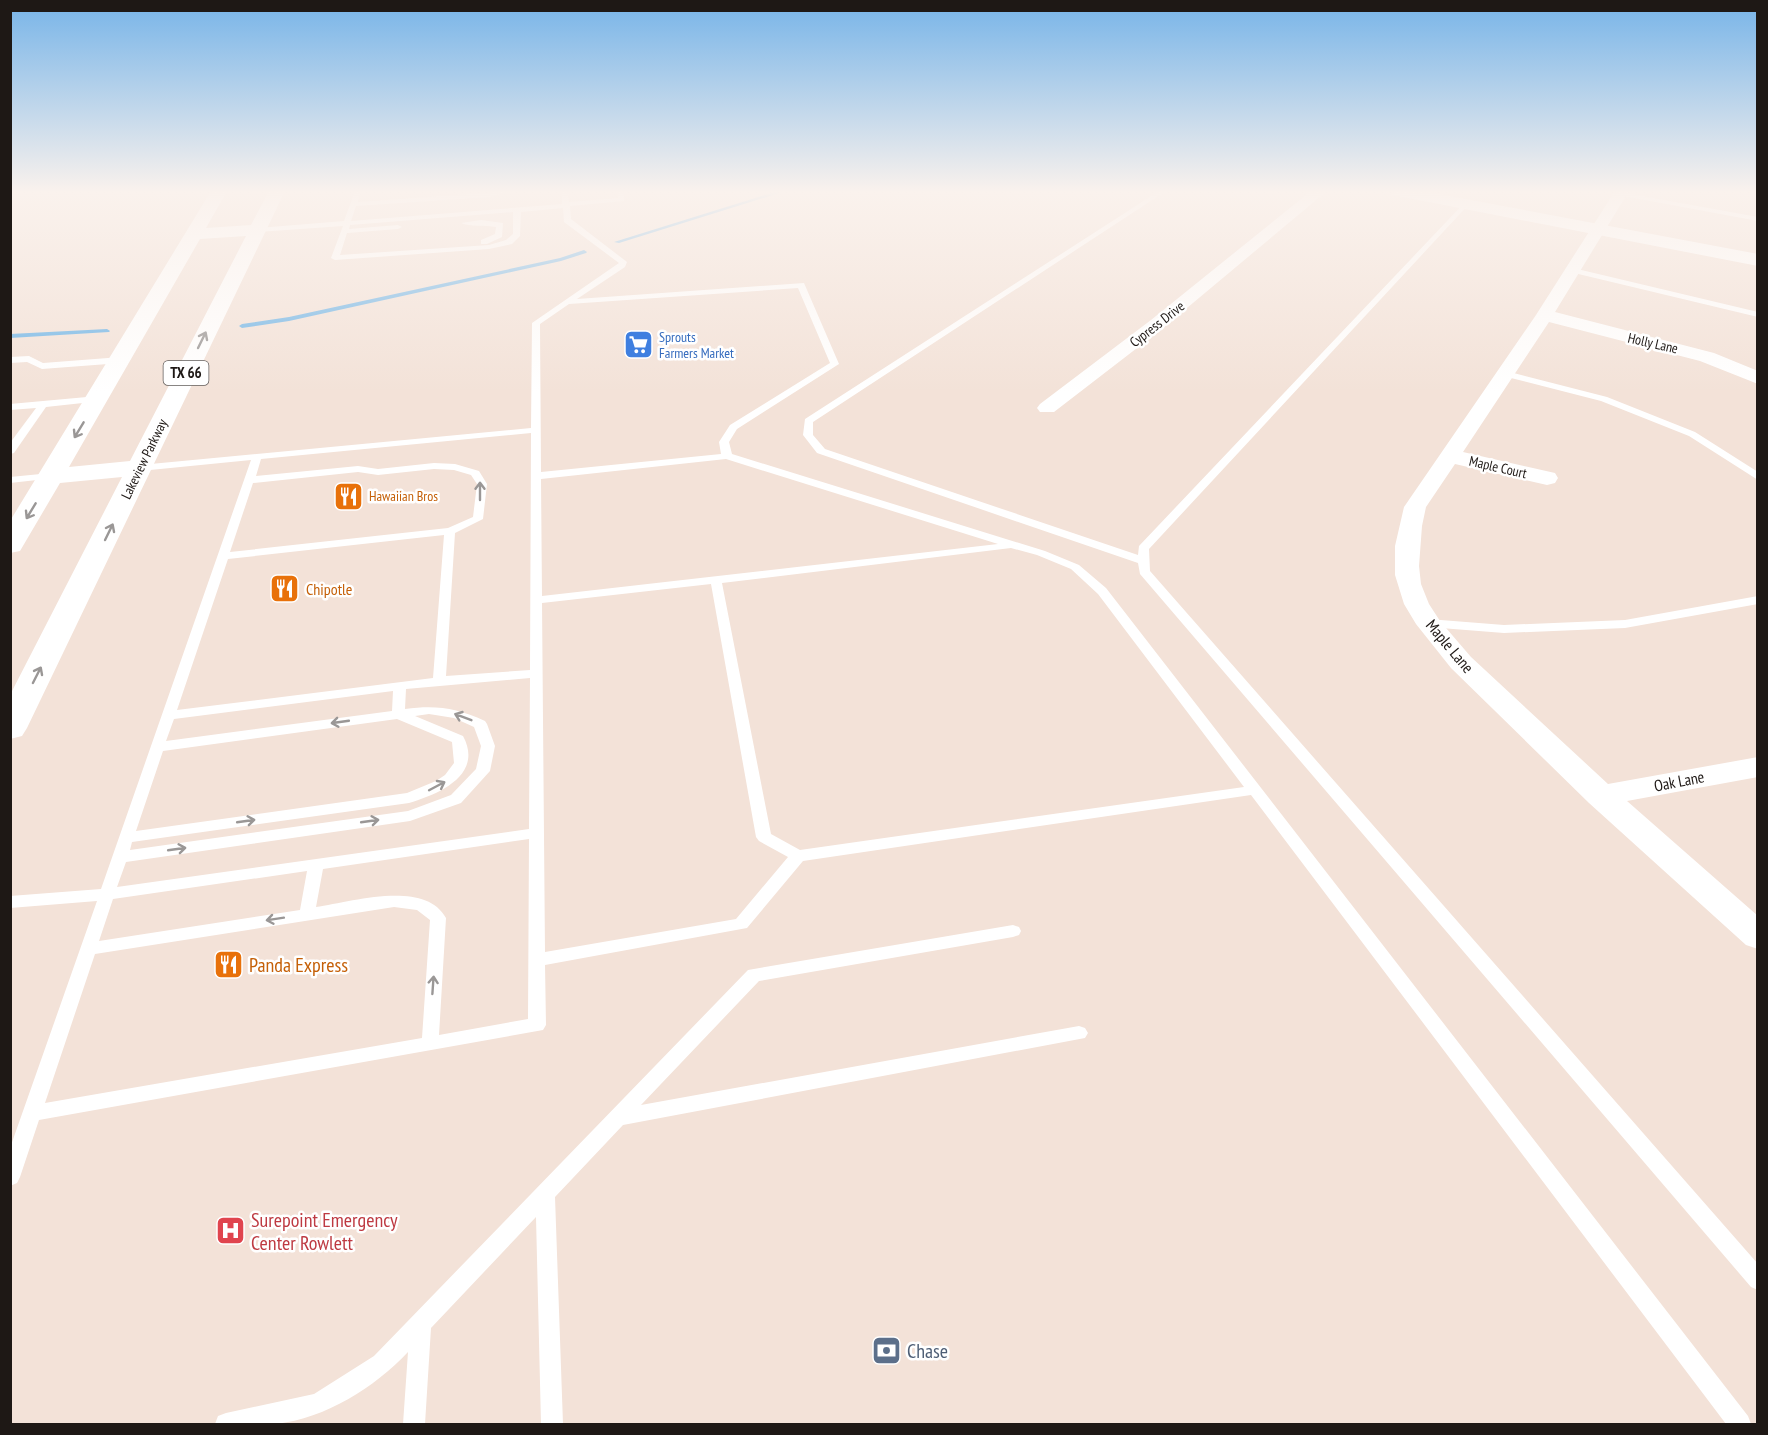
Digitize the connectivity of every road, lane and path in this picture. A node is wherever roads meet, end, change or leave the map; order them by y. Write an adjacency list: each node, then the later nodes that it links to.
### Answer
1 (180, 258): 13 (main road)
2 (244, 258): 25 (main road, Lakeview Parkway / TX 66, one-way to 2)
3 (618, 258): 9 (lane)
4 (1060, 258): 36 (lane)
5 (1238, 258): 19 (street, Cypress Drive)
6 (1415, 258): 36 (lane)
7 (1580, 258): 8 (street, Maple Lane)
8 (1573, 270): 10 (street, Maple Lane); 11 (lane)
9 (566, 303): 20 (lane); 22 (lane)
10 (1545, 315): 14 (street, Maple Lane); 15 (street, Holly Lane)
11 (1758, 315)
12 (10, 360): 13 (lane)
13 (121, 360): 16 (main road)
14 (1506, 374): 23 (street, Maple Lane); 28 (lane)
15 (1758, 378)
16 (98, 399): 17 (lane); 26 (main road, one-way to 26)
17 (43, 404): 18 (lane); 21 (lane)
18 (10, 407)
19 (1047, 408)
20 (536, 430): 24 (lane); 27 (lane)
21 (10, 451)
22 (727, 456): 27 (lane); 34 (lane)
23 (1450, 456): 29 (street, Maple Court); 40 (street, Maple Lane)
24 (257, 457): 25 (lane); 31 (lane)
25 (140, 468): 26 (main road); 46 (main road, Lakeview Parkway / TX 66, one-way to 25)
26 (51, 476): 30 (lane); 33 (main road, one-way to 33)
27 (536, 476): 38 (lane)
28 (1758, 477)
29 (1546, 478)
30 (10, 480)
31 (247, 485): 32 (lane, one-way to 31); 35 (lane)
32 (450, 531): 35 (lane); 42 (lane)
33 (10, 545)
34 (1014, 545): 37 (lane); 49 (lane)
35 (223, 556): 45 (lane)
36 (1143, 561): 69 (lane)
37 (716, 580): 38 (lane); 53 (lane)
38 (536, 600): 41 (lane)
39 (1758, 600): 40 (lane)
40 (1428, 623): 50 (street, Maple Lane)
41 (535, 674): 42 (lane); 51 (lane)
42 (440, 681): 43 (lane)
43 (400, 686): 44 (lane); 45 (lane)
44 (398, 714): 47 (lane, one-way to 47); 52 (lane, one-way to 44); 54 (lane, one-way to 44)
45 (168, 716): 47 (lane)
46 (10, 728)
47 (158, 747): 52 (lane)
48 (1758, 767): 50 (street, Oak Lane)
49 (1254, 790): 53 (lane); 74 (lane)
50 (1600, 796): 60 (street, Maple Lane)
51 (537, 833): 55 (lane); 62 (lane)
52 (126, 838): 54 (lane)
53 (798, 856): 62 (lane)
54 (119, 857): 56 (lane)
55 (316, 864): 56 (lane); 58 (lane)
56 (107, 894): 57 (lane); 61 (lane)
57 (10, 902)
58 (307, 914): 61 (lane, one-way to 61); 64 (lane, one-way to 58)
59 (1013, 931): 66 (lane)
60 (1758, 936)
61 (88, 949): 65 (lane)
62 (537, 960): 64 (lane)
63 (1079, 1033): 66 (lane)
64 (430, 1043): 65 (lane)
65 (32, 1113): 67 (lane)
66 (617, 1118): 68 (lane)
67 (10, 1177)
68 (545, 1194): 70 (lane); 73 (lane)
69 (1758, 1280)
70 (421, 1323): 71 (lane); 72 (lane)
71 (226, 1425)
72 (414, 1425)
73 (552, 1425)
74 (1740, 1425)

